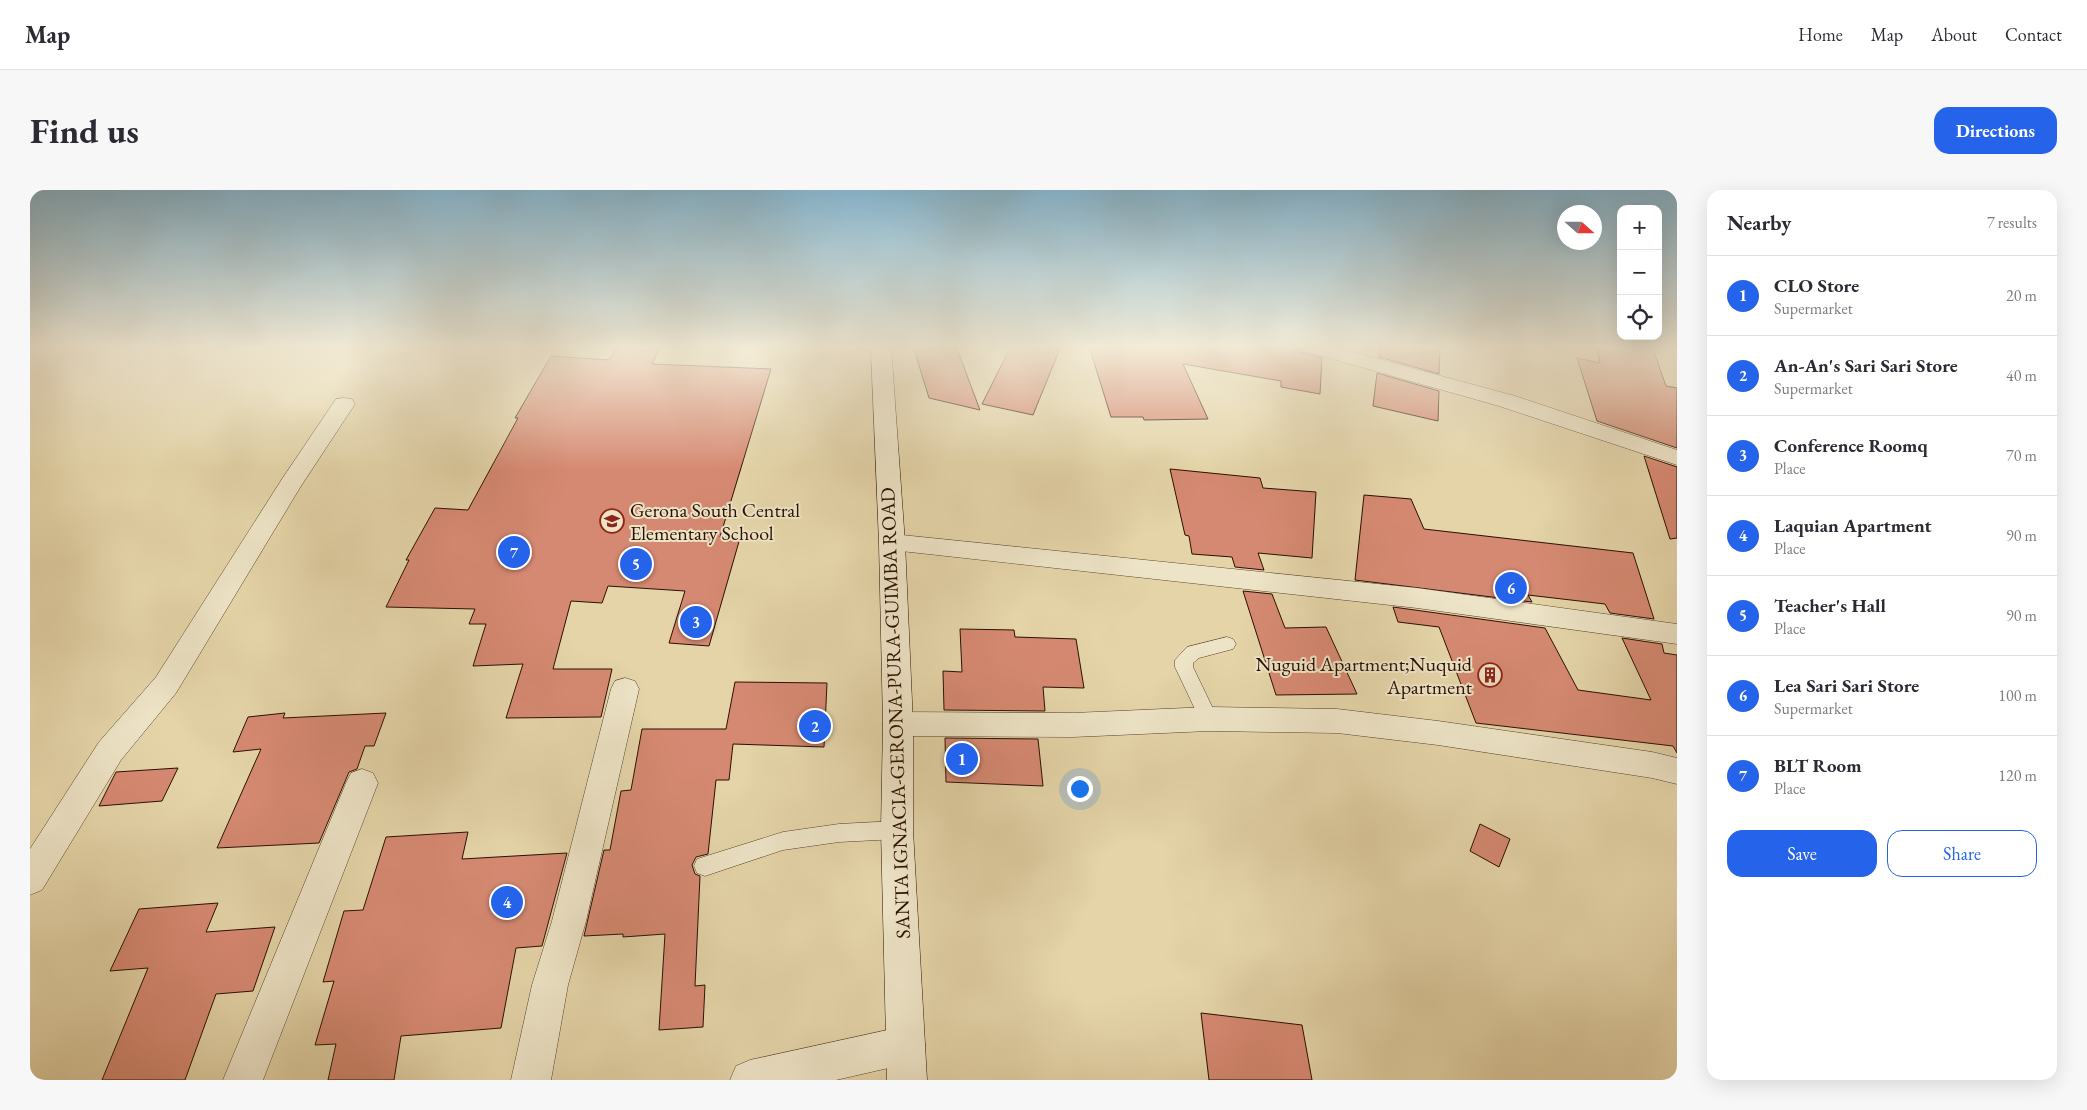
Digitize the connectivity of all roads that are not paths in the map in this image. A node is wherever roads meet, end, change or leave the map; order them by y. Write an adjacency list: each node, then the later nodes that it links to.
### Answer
1 (883, 388): 5 (street, SANTA IGNACIA-GERONA-PURA-GUIMBA ROAD)
2 (1460, 388): 4 (street)
3 (344, 404): 15 (street)
4 (1677, 458)
5 (892, 543): 6 (street); 10 (street, SANTA IGNACIA-GERONA-PURA-GUIMBA ROAD)
6 (1677, 634)
7 (1227, 644): 9 (lane)
8 (625, 689): 18 (street)
9 (1209, 720): 10 (street); 11 (street)
10 (898, 724): 13 (street, SANTA IGNACIA-GERONA-PURA-GUIMBA ROAD)
11 (1677, 771)
12 (362, 783): 17 (street)
13 (898, 830): 14 (lane); 16 (street, SANTA IGNACIA-GERONA-PURA-GUIMBA ROAD)
14 (705, 866)
15 (30, 879)
16 (907, 1063): 19 (street)
17 (243, 1080)
18 (531, 1080)
19 (750, 1080)

